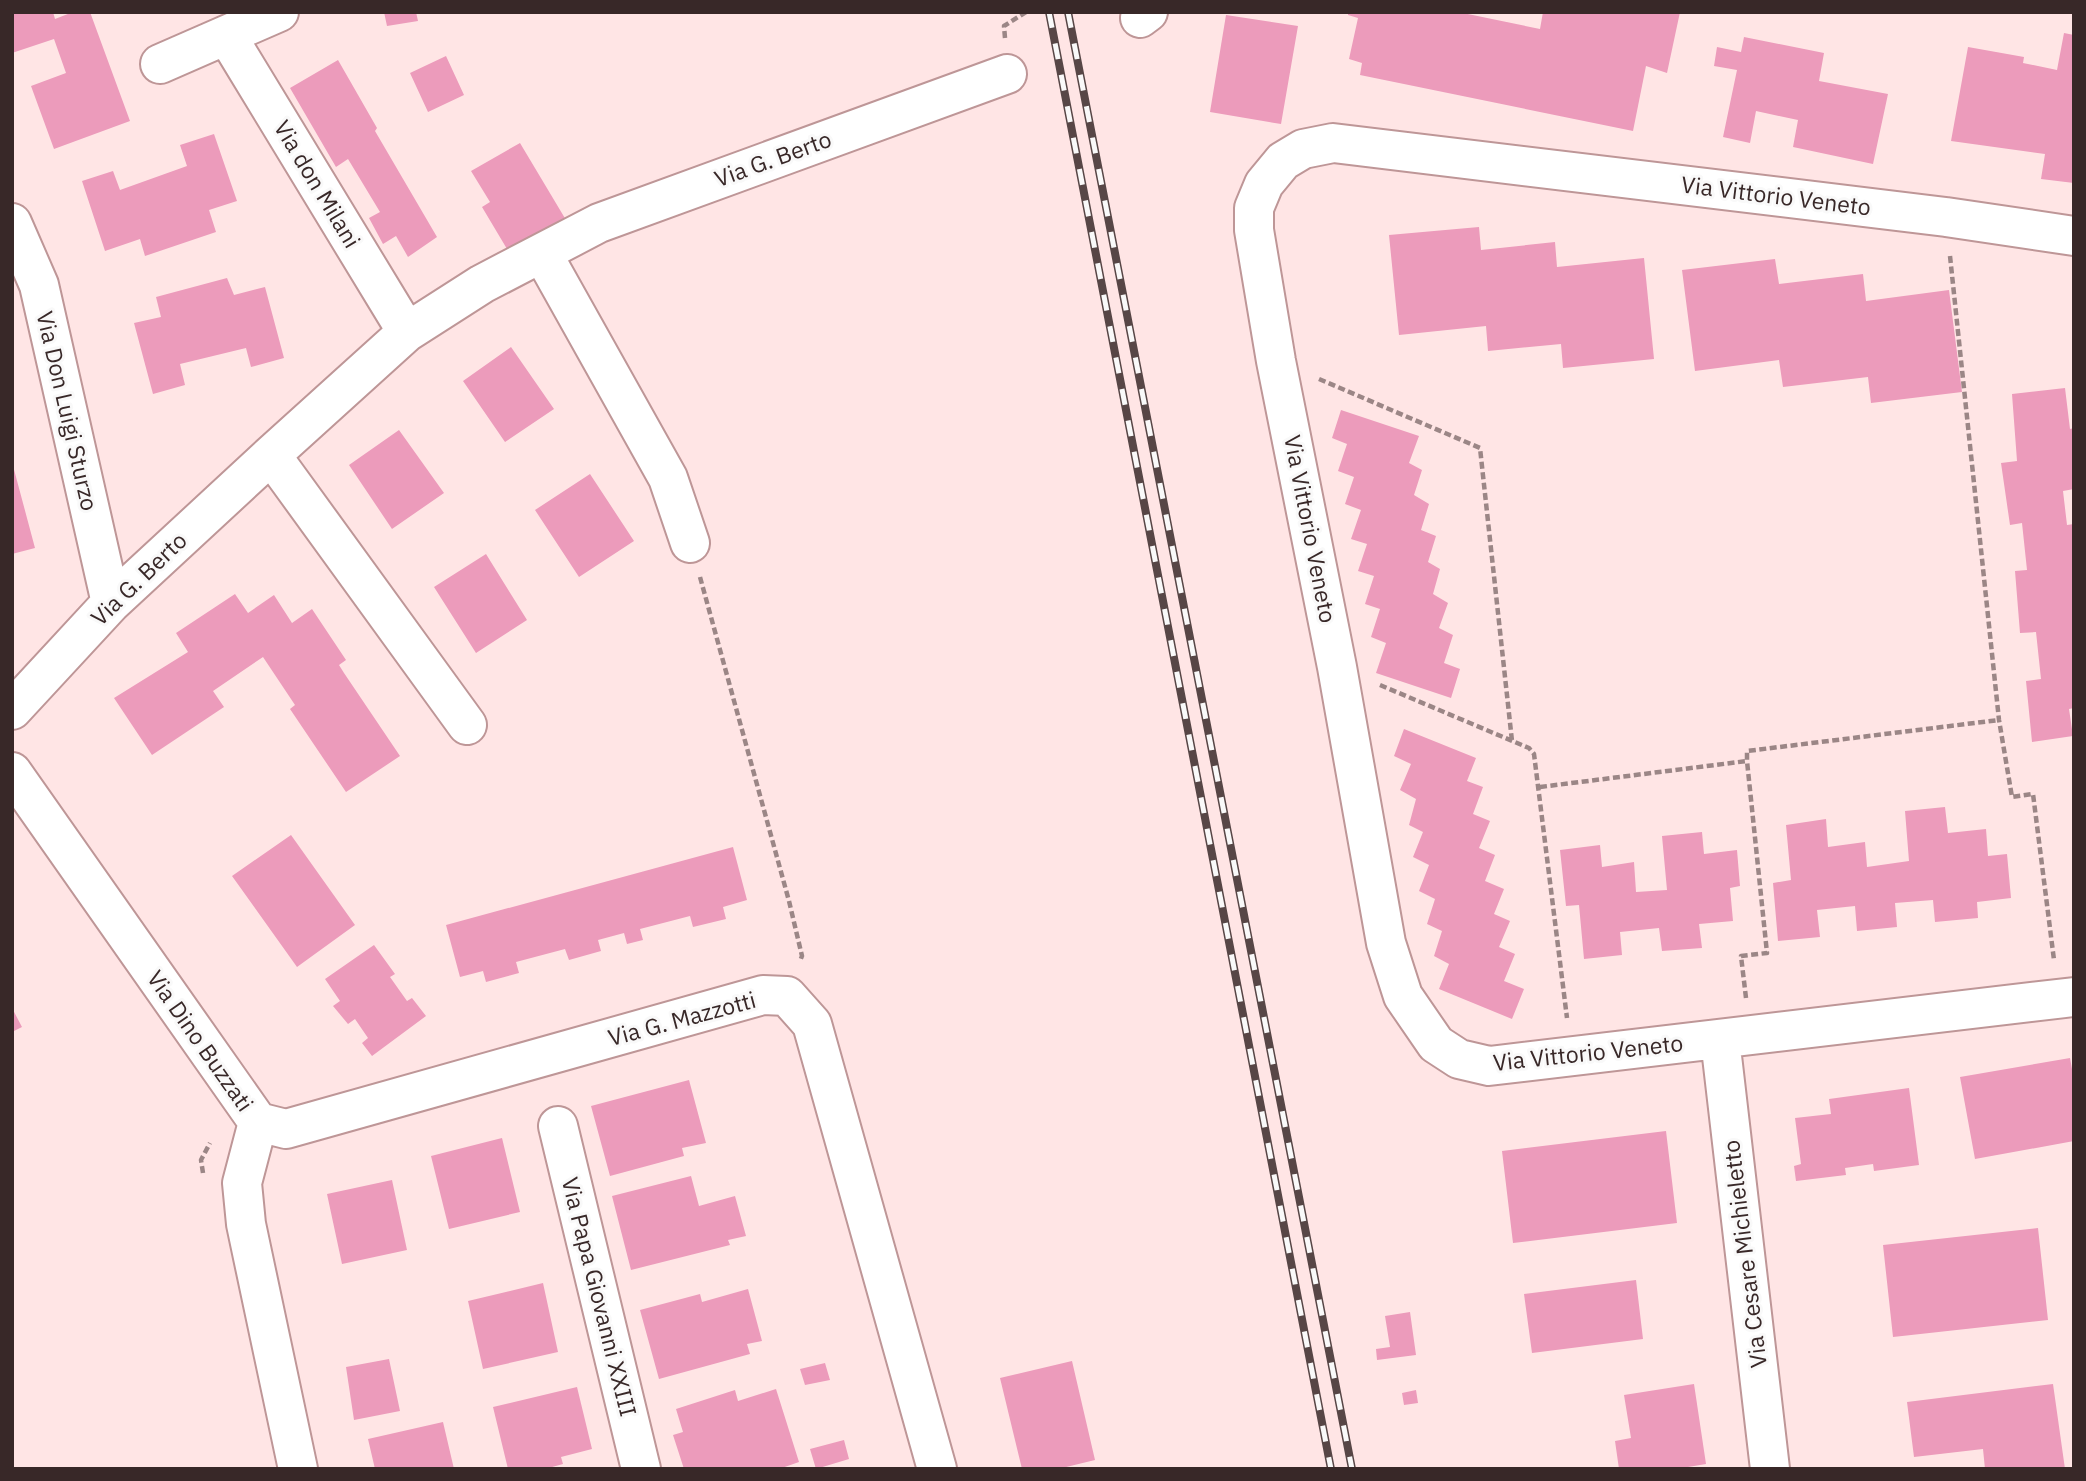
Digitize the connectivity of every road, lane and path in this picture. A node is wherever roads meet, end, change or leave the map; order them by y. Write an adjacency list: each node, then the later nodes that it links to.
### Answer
1 (279, 12): 2 (street)
2 (227, 36): 3 (street); 9 (street, Via don Milani)
3 (160, 64)
4 (1007, 74): 8 (street, Via G. Berto)
5 (1946, 217): 7 (street, Via Vittorio Veneto); 10 (street, Via Vittorio Veneto); 16 (path)
6 (12, 223): 13 (street, Via Don Luigi Sturzo)
7 (2074, 236)
8 (542, 253): 9 (street, Via G. Berto); 12 (street)
9 (407, 332): 11 (street, Via G. Berto)
10 (1276, 361): 14 (street, Via Vittorio Veneto); 18 (path)
11 (271, 455): 13 (street, Via G. Berto); 17 (street)
12 (690, 542): 22 (path)
13 (111, 603): 15 (street, Via G. Berto)
14 (1337, 667): 18 (path); 25 (street, Via Vittorio Veneto)
15 (12, 709)
16 (1999, 720): 19 (path); 23 (path)
17 (467, 725)
18 (1511, 741): 21 (path)
19 (1747, 761): 21 (path); 24 (path)
20 (12, 772): 26 (street, Via Dino Buzzati)
21 (1540, 787): 25 (path)
22 (787, 996): 26 (street, Via G. Mazzotti); 30 (street, Via G. Mazzotti)
23 (2066, 998): 24 (street, Via Vittorio Veneto)
24 (1735, 1037): 25 (street, Via Vittorio Veneto); 31 (street, Via Cesare Michieletto)
25 (1571, 1056)
26 (258, 1122): 28 (street, Via Dino Buzzati)
27 (558, 1126): 29 (street, Via Papa Giovanni XXIII)
28 (298, 1469)
29 (641, 1469)
30 (937, 1469)
31 (1770, 1469)

